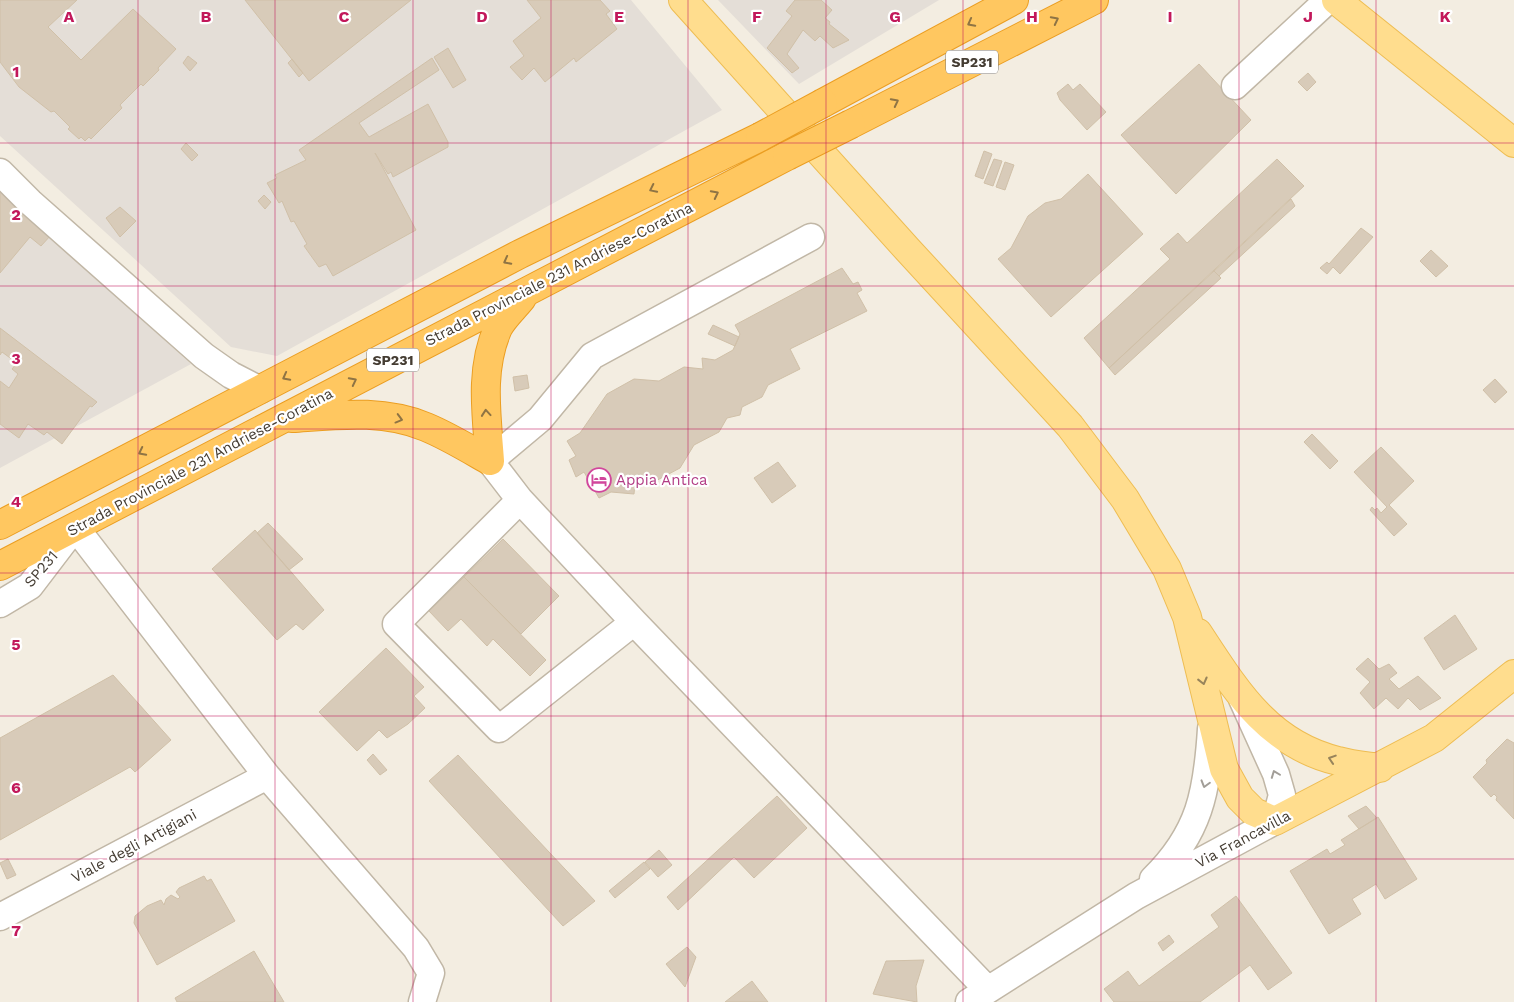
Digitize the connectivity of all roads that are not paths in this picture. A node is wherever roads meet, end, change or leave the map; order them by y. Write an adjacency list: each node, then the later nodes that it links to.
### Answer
1 (683, 0): 19 (main road)
2 (1014, 0): 11 (highway, SP231, one-way to 11, bridge)
3 (1094, 0): 10 (highway, Strada Provinciale 231 Andriese-Coratina / SP231, one-way to 3, bridge)
4 (1328, 0): 6 (street)
5 (1336, 0): 7 (main road)
6 (1235, 86)
7 (1514, 143)
8 (0, 172): 11 (street)
9 (811, 237): 13 (street)
10 (529, 290): 12 (highway, Strada Provinciale 231 Andriese-Coratina / SP231, one-way to 10); 13 (highway, one-way to 10)
11 (260, 390): 15 (highway, SP231, one-way to 15)
12 (281, 418): 13 (highway, one-way to 13); 16 (highway, Strada Provinciale 231 Andriese-Coratina / SP231)
13 (490, 461): 14 (street)
14 (520, 500): 20 (street); 20 (street)
15 (0, 525)
16 (75, 527): 17 (highway, Strada Provinciale 231 Andriese-Coratina / SP231); 18 (street, SP231); 25 (street)
17 (0, 566)
18 (0, 604)
19 (1187, 617): 22 (main road); 23 (main road, one-way to 23)
20 (634, 622): 29 (street)
21 (1514, 674): 24 (main road, Via Francavilla)
22 (1240, 696): 24 (main road, one-way to 22); 26 (street, one-way to 22)
23 (1212, 718): 26 (main road); 27 (street, one-way to 27)
24 (1380, 768): 26 (main road, Via Francavilla)
25 (268, 776): 28 (street, Viale degli Artigiani); 30 (street)
26 (1275, 820): 27 (street, Via Francavilla)
27 (1136, 896): 29 (street, Via Francavilla)
28 (0, 917)
29 (978, 996)
30 (422, 1002)

